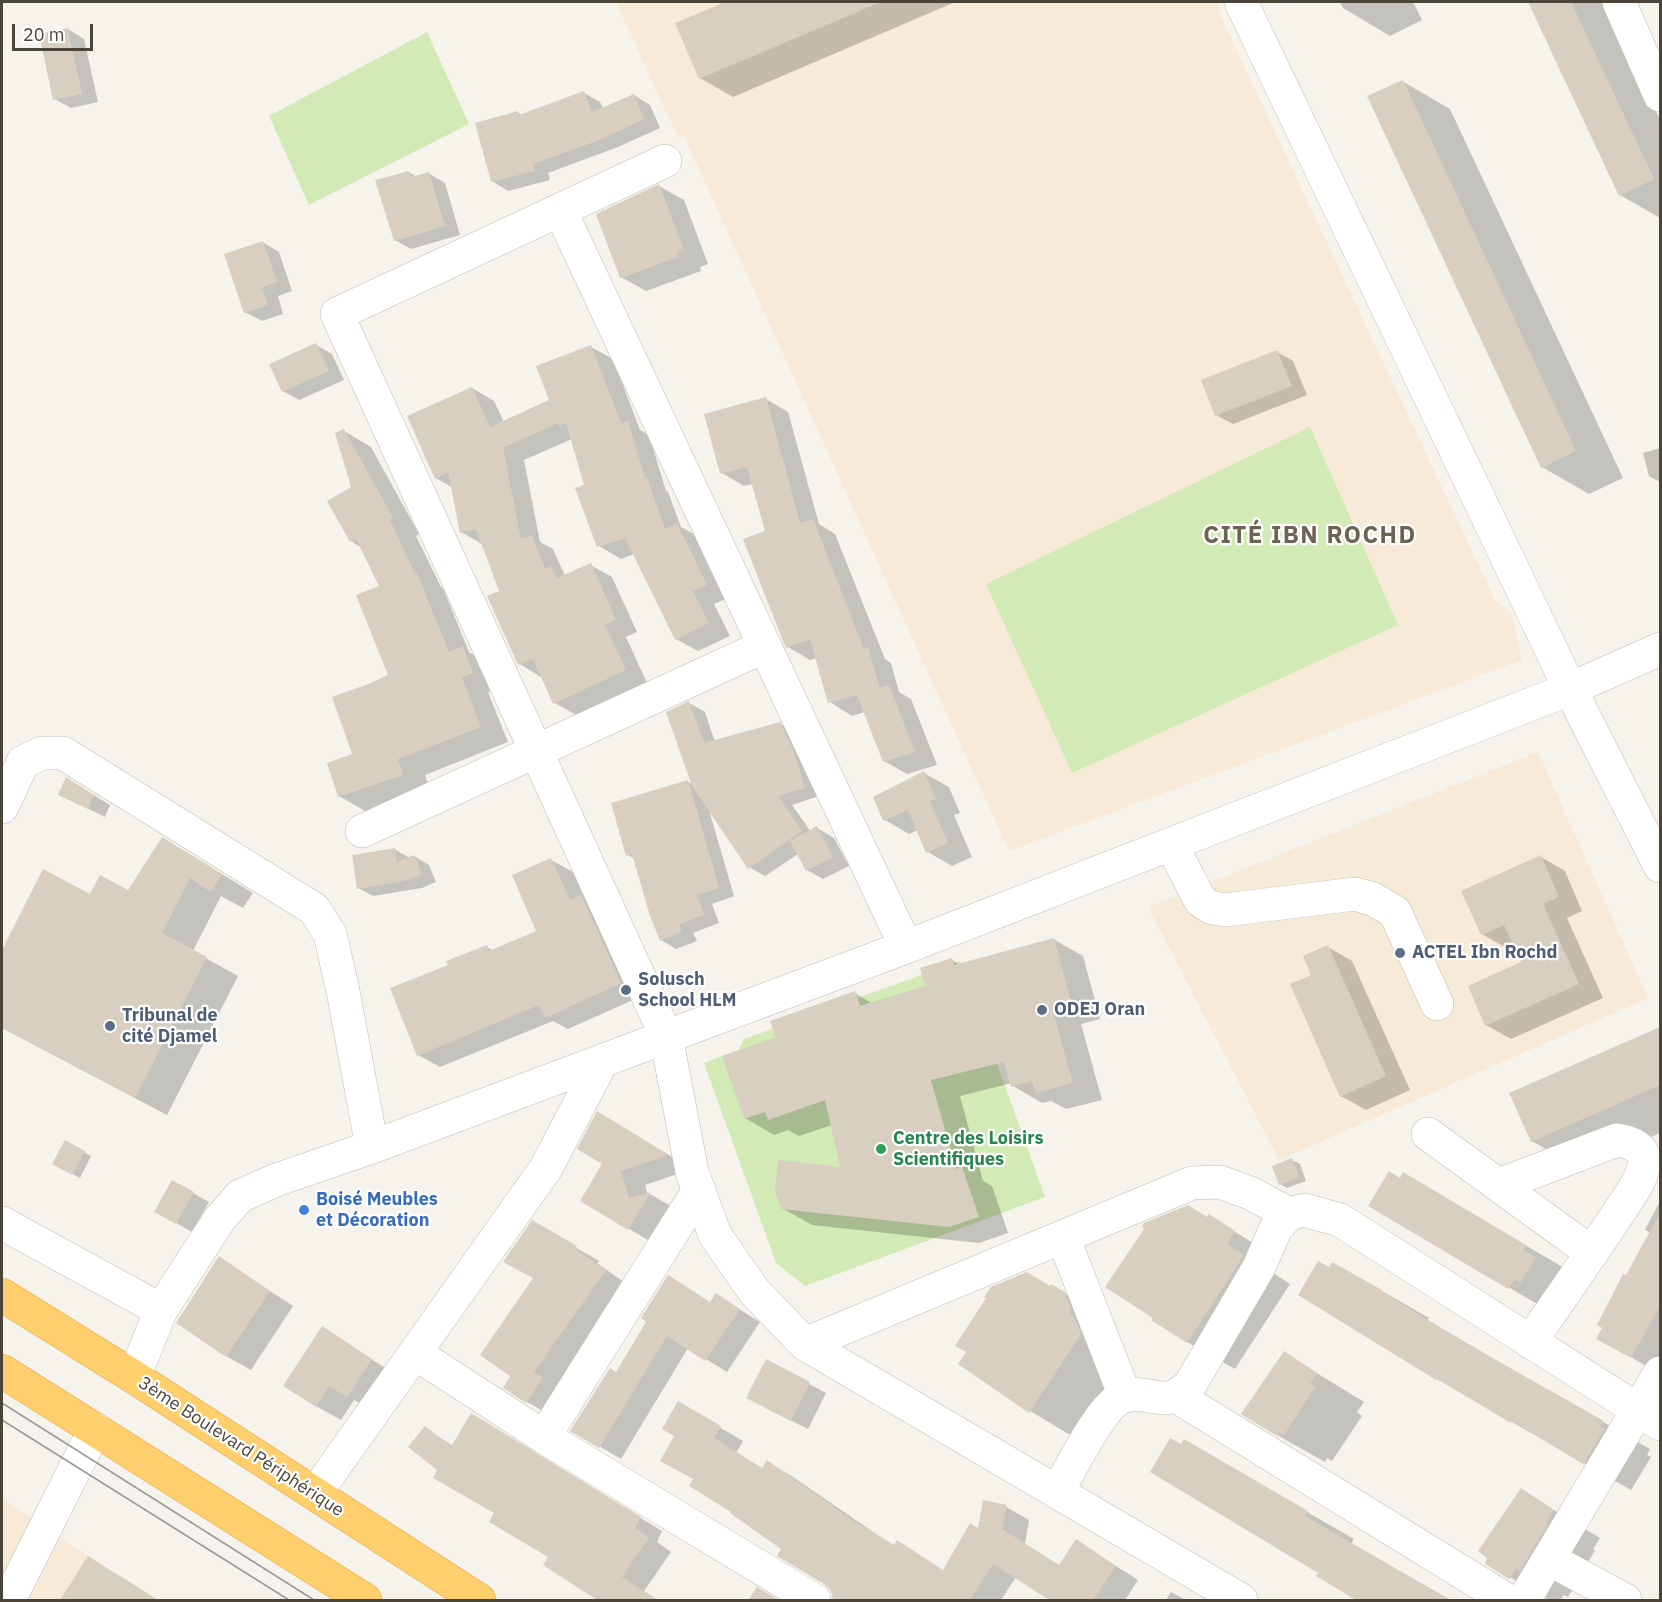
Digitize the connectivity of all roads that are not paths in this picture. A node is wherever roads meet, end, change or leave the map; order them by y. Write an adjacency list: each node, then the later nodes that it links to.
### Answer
1 (1241, 2): 8 (street)
2 (1619, 2): 3 (street)
3 (1660, 94)
4 (665, 161): 5 (street)
5 (560, 210): 6 (street); 9 (street)
6 (765, 646): 9 (street); 14 (street)
7 (1660, 649): 8 (street)
8 (1570, 689): 12 (street); 13 (street)
9 (536, 751): 11 (street); 16 (street)
10 (2, 807): 19 (street)
11 (362, 831)
12 (1171, 844): 14 (street); 15 (street)
13 (1660, 866)
14 (906, 947): 16 (street)
15 (1437, 1004)
16 (666, 1036): 17 (street); 21 (street)
17 (602, 1061): 19 (street); 30 (street)
18 (1428, 1134): 20 (street)
19 (372, 1147): 27 (street)
20 (1499, 1185): 25 (street); 25 (street)
21 (699, 1190): 29 (street); 38 (street)
22 (1289, 1214): 24 (street); 28 (street); 35 (street)
23 (2, 1222): 27 (street)
24 (1063, 1237): 29 (street); 34 (street)
25 (1592, 1253): 28 (street)
26 (2, 1295): 33 (highway, 3ème Boulevard Périphérique)
27 (161, 1310): 33 (street)
28 (1530, 1342): 36 (street)
29 (805, 1344): 39 (street)
30 (415, 1353): 38 (street); 40 (street)
31 (2, 1371): 37 (highway)
32 (1660, 1373): 36 (street)
33 (134, 1377): 40 (highway, 3ème Boulevard Périphérique)
34 (1125, 1396): 35 (street); 39 (street)
35 (1176, 1396): 47 (street)
36 (1649, 1417): 41 (street)
37 (95, 1429): 42 (street); 43 (highway)
38 (544, 1437): 45 (street)
39 (1057, 1492): 46 (street)
40 (315, 1494): 44 (highway, 3ème Boulevard Périphérique)
41 (1549, 1559): 48 (street); 49 (street)
42 (9, 1600)
43 (365, 1600)
44 (479, 1600)
45 (814, 1600)
46 (1241, 1600)
47 (1507, 1600)
48 (1524, 1600)
49 (1625, 1600)

